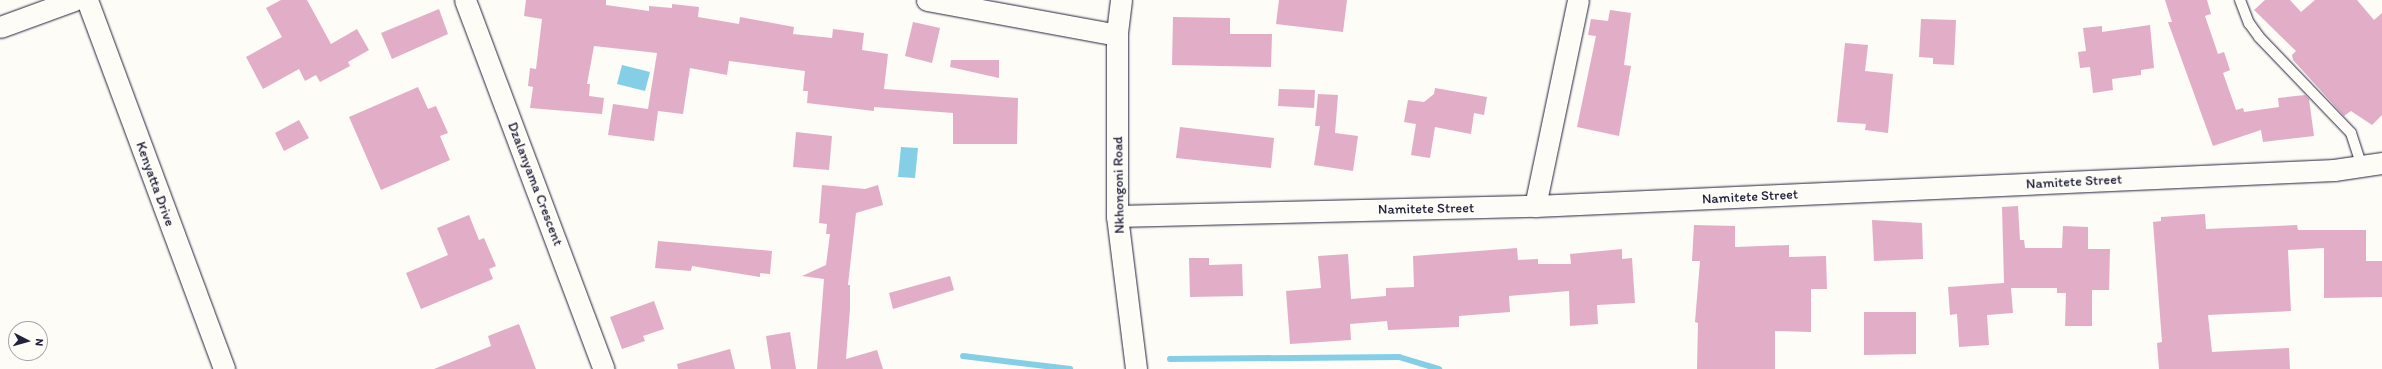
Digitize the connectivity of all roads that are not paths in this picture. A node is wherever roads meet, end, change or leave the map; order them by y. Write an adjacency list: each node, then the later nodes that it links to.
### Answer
1 (74, 0): 8 (street)
2 (87, 0): 14 (street, Kenyatta Drive)
3 (465, 0): 15 (street, Dzalanyama Crescent)
4 (927, 0): 9 (street)
5 (1121, 0): 9 (street, Nkhongoni Road)
6 (1578, 0): 12 (street)
7 (2240, 0): 11 (lane)
8 (0, 27)
9 (1117, 35): 13 (street, Nkhongoni Road)
10 (2382, 163): 11 (street, Namitete Street)
11 (2362, 166): 12 (street, Namitete Street)
12 (1534, 206): 13 (street, Namitete Street)
13 (1118, 216): 16 (street, Nkhongoni Road)
14 (224, 369)
15 (604, 369)
16 (1136, 369)

